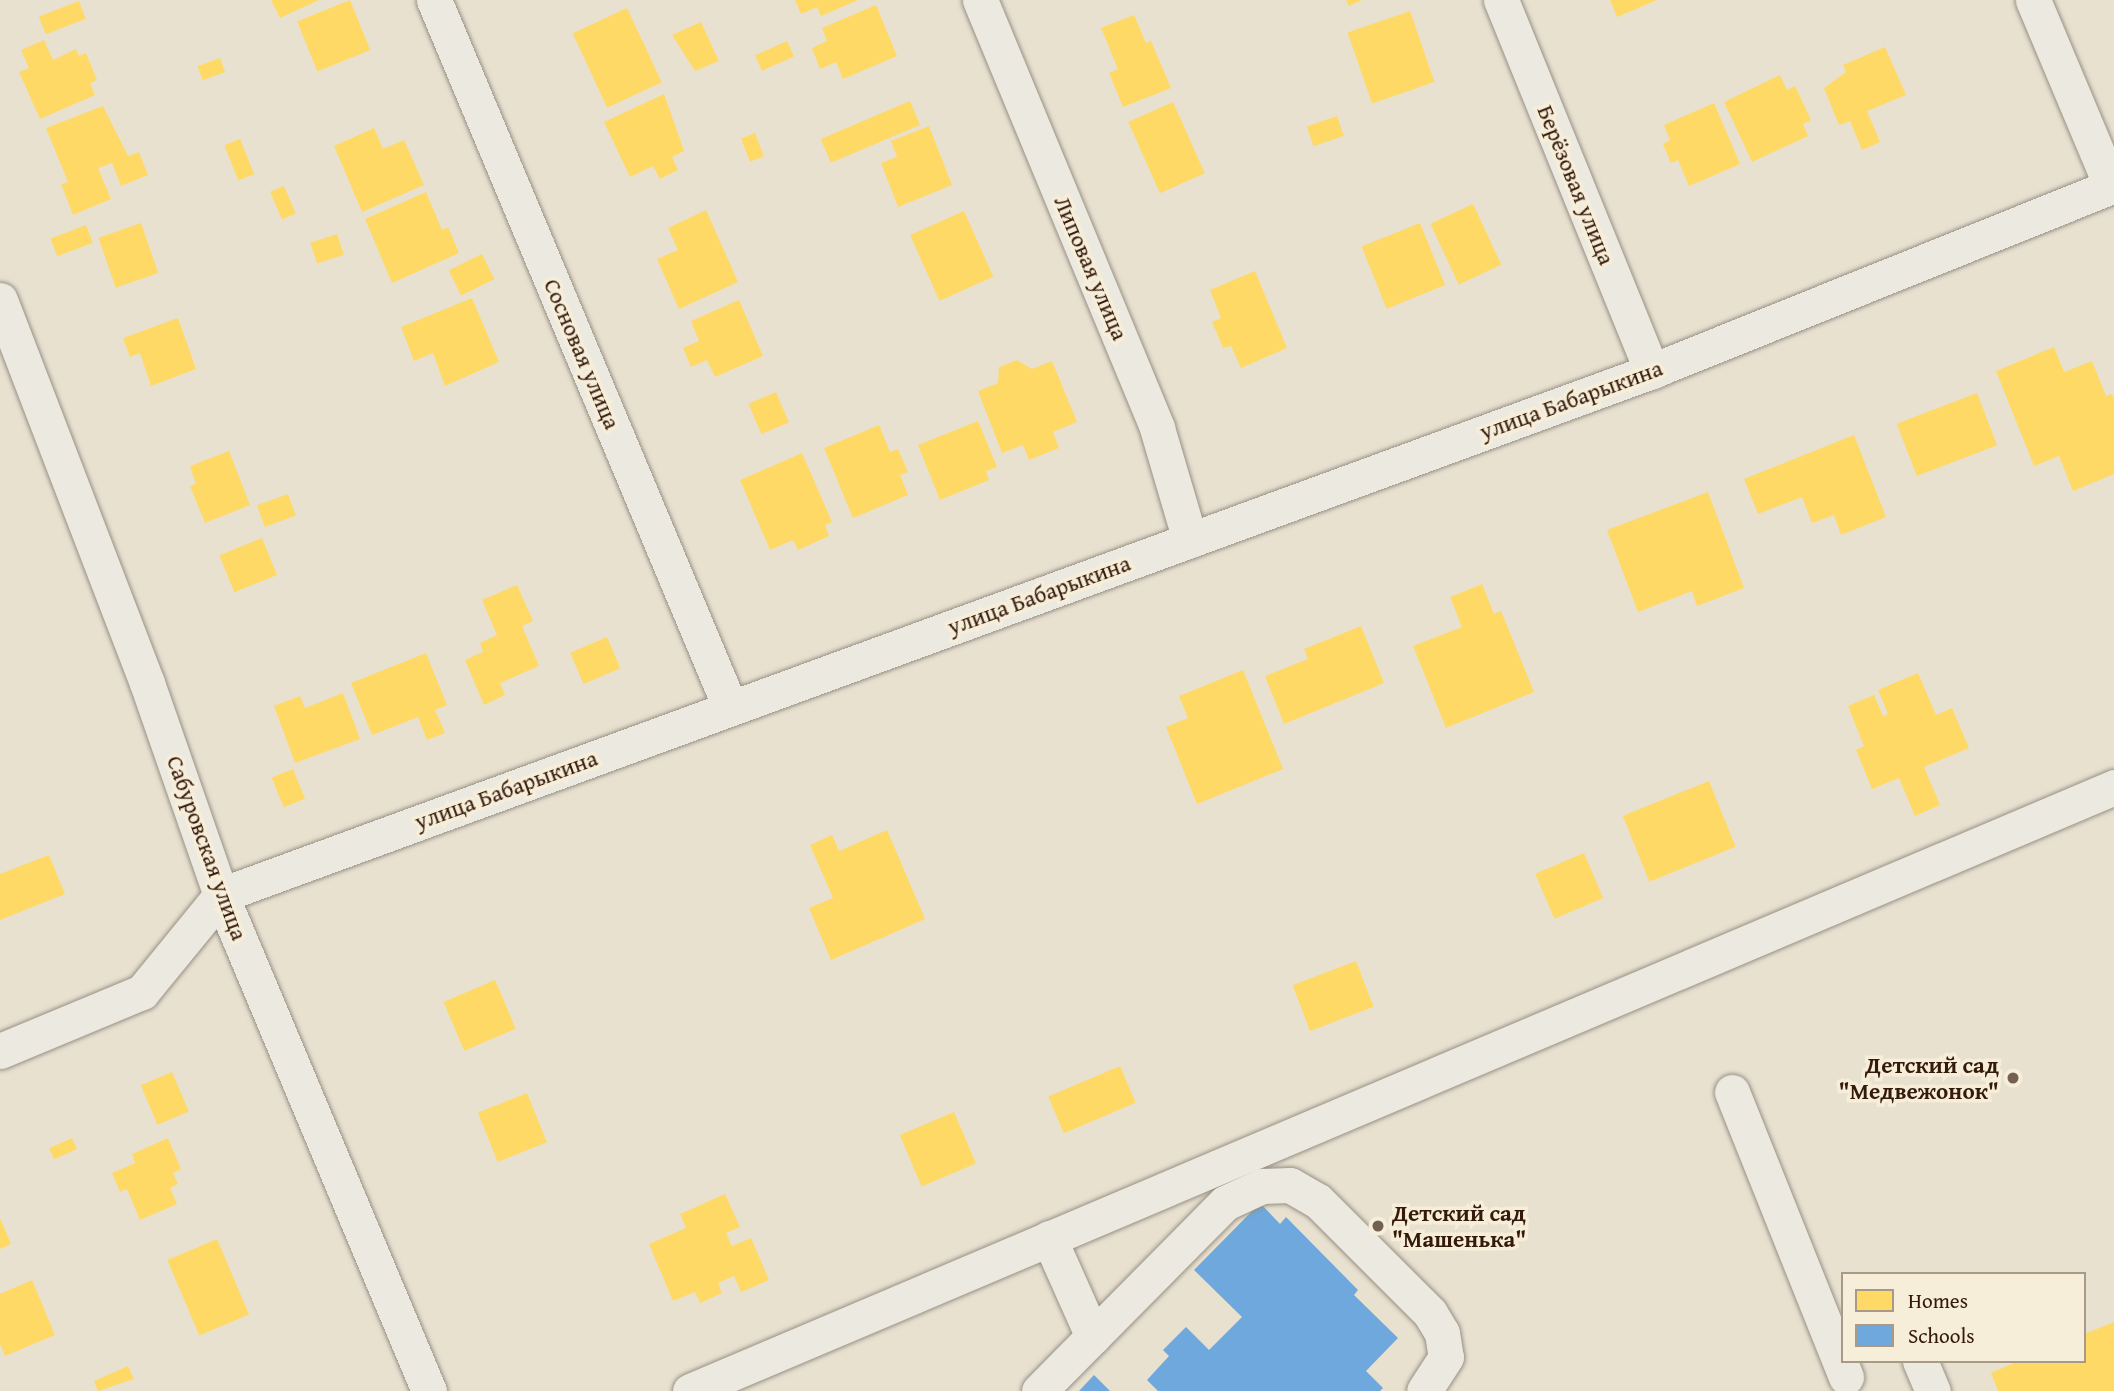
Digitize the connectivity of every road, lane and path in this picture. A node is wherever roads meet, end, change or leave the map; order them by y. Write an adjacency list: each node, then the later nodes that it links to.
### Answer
1 (434, 0): 9 (street, Сосновая улица)
2 (980, 0): 8 (street, Липовая улица)
3 (1501, 0): 7 (street, Берёзовая улица)
4 (2033, 0): 5 (street)
5 (2112, 186): 7 (street, улица Бабарыкина)
6 (0, 300): 11 (street, Сабуровская улица)
7 (1652, 371): 8 (street, улица Бабарыкина)
8 (1190, 540): 9 (street, улица Бабарыкина)
9 (730, 707): 11 (street, улица Бабарыкина)
10 (2114, 787): 14 (street)
11 (221, 895): 12 (street); 18 (street, Сабуровская улица)
12 (0, 1051)
13 (1732, 1092): 17 (street)
14 (1048, 1238): 15 (street); 19 (street)
15 (1093, 1337): 20 (street); 21 (street)
16 (1921, 1363): 22 (street)
17 (1846, 1377)
18 (429, 1391)
19 (690, 1391)
20 (1039, 1391)
21 (1424, 1391)
22 (1933, 1391)

